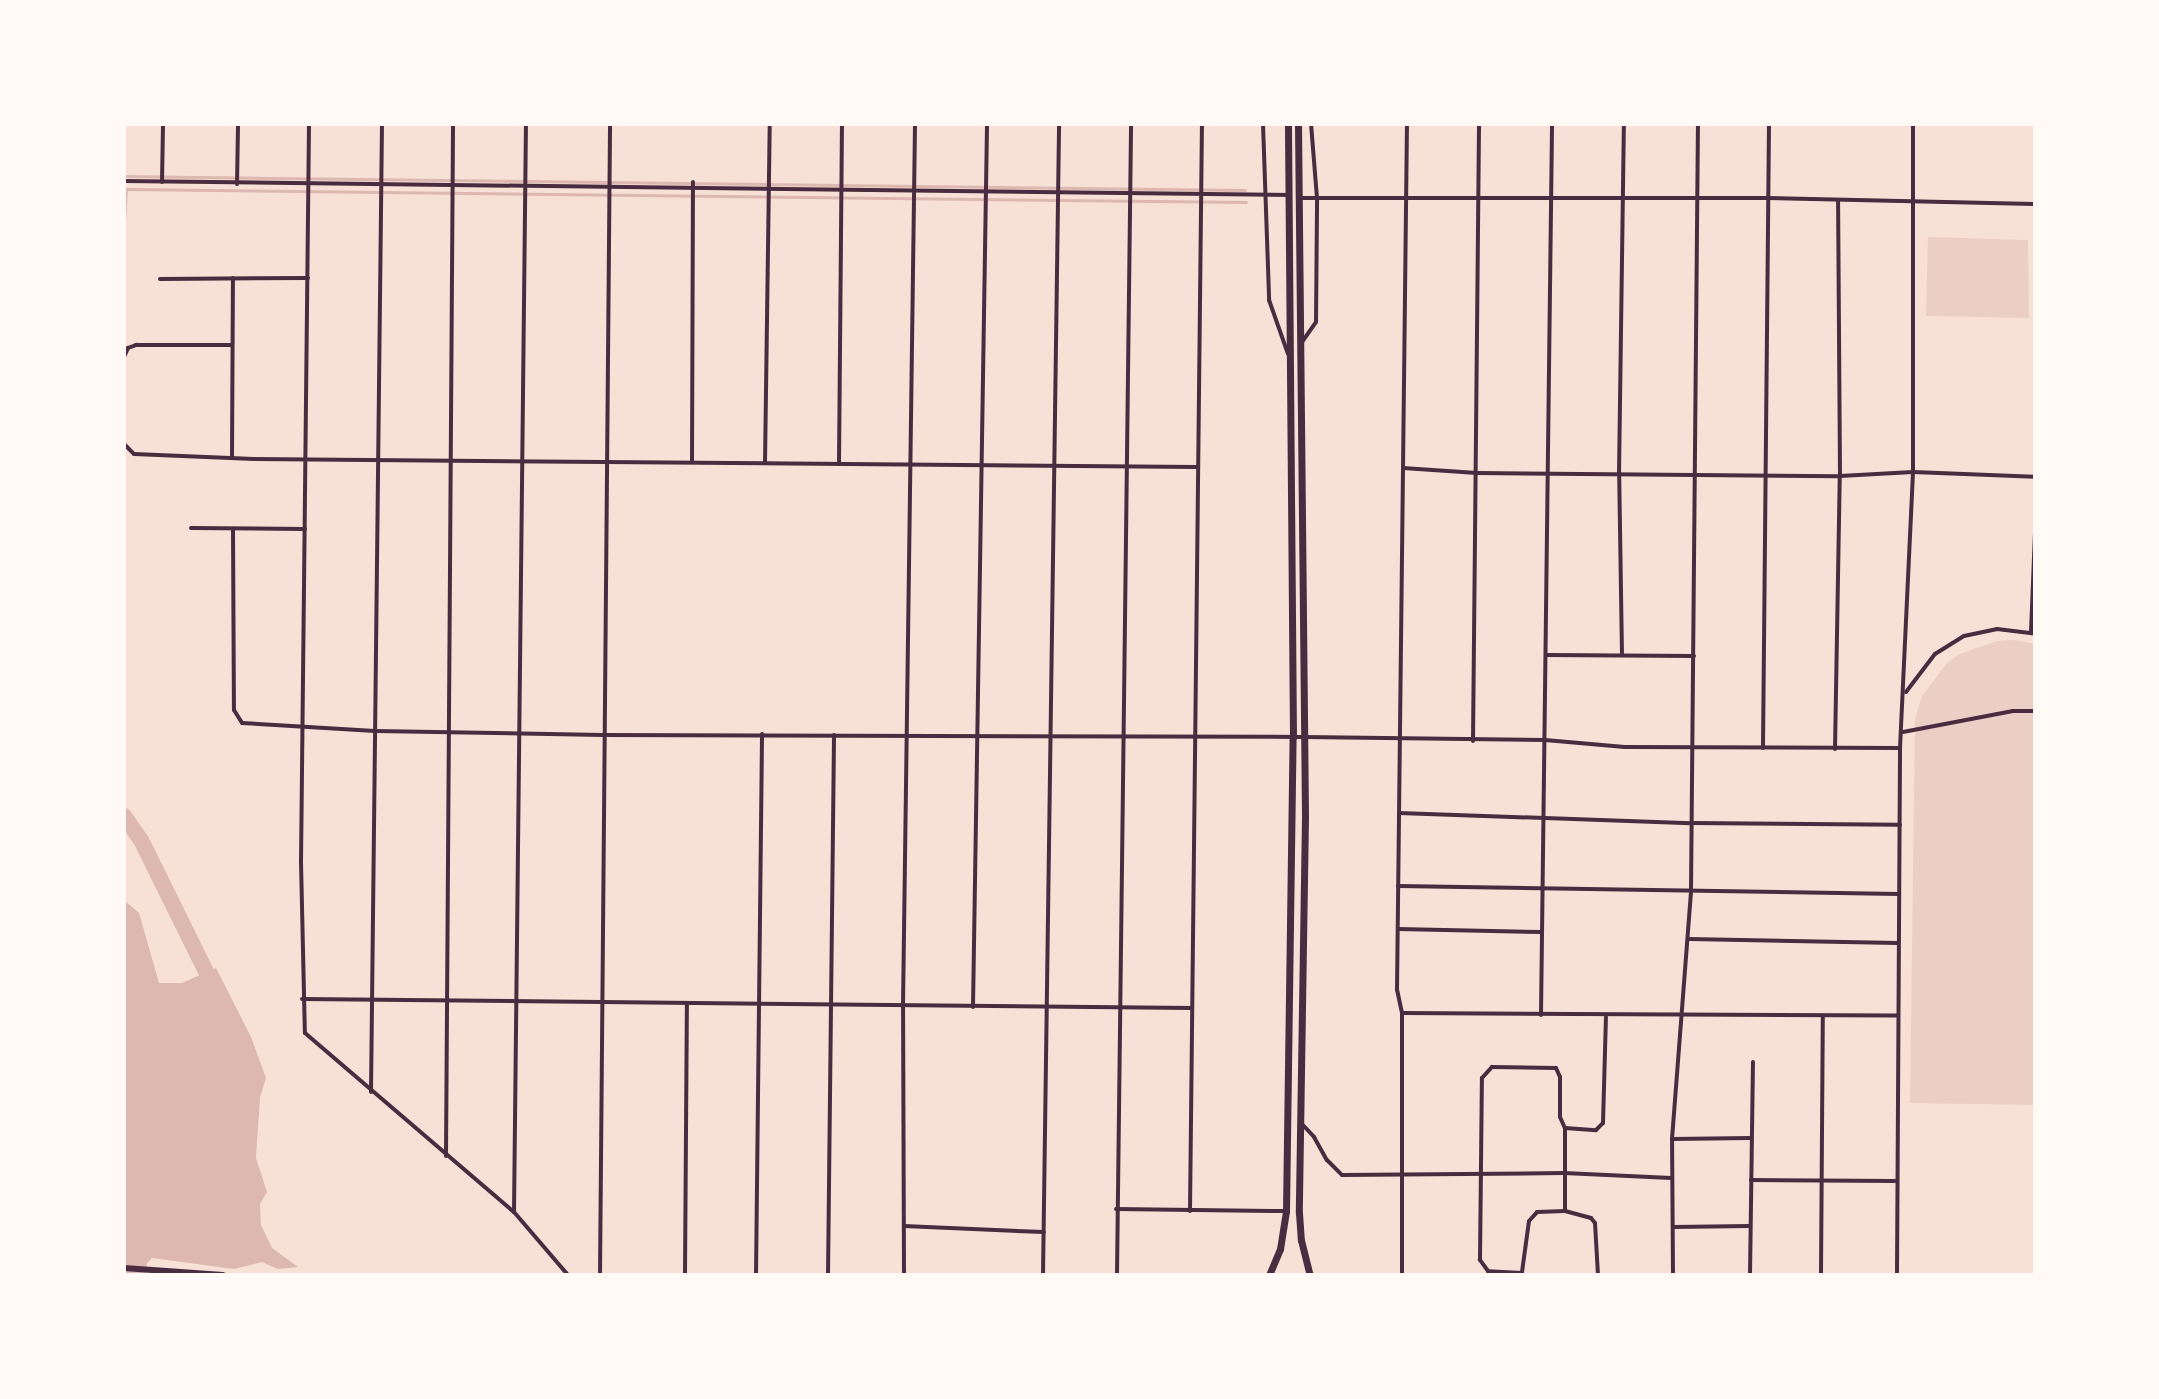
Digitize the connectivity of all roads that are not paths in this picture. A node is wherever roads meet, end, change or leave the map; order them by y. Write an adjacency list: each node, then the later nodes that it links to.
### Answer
1 (163, 124): 27 (street)
2 (238, 124): 29 (street)
3 (309, 124): 30 (street)
4 (382, 124): 31 (street)
5 (453, 124): 32 (street)
6 (526, 124): 33 (street)
7 (610, 124): 34 (street)
8 (770, 124): 36 (street)
9 (842, 124): 37 (street)
10 (915, 124): 38 (street)
11 (987, 124): 39 (street)
12 (1059, 124): 40 (street)
13 (1131, 124): 41 (street)
14 (1202, 124): 42 (street)
15 (1263, 124): 43 (street)
16 (1288, 124): 44 (main road)
17 (1298, 124): 49 (main road)
18 (1311, 124): 47 (street)
19 (1407, 124): 45 (street)
20 (1479, 124): 50 (street)
21 (1552, 124): 46 (street)
22 (1624, 124): 51 (street)
23 (1698, 124): 52 (street)
24 (1769, 124): 48 (street)
25 (1913, 124): 54 (street)
26 (124, 181): 27 (street)
27 (162, 182): 29 (street)
28 (693, 182): 35 (street)
29 (237, 184): 30 (street)
30 (308, 185): 31 (street); 57 (street)
31 (381, 186): 32 (street); 66 (street)
32 (452, 187): 33 (street); 67 (street)
33 (525, 187): 34 (street); 68 (street)
34 (609, 189): 35 (street); 69 (street)
35 (695, 189): 36 (street); 70 (street)
36 (770, 190): 37 (street); 71 (street)
37 (841, 191): 38 (street); 72 (street)
38 (915, 191): 39 (street); 73 (street)
39 (987, 193): 40 (street); 74 (street)
40 (1059, 193): 41 (street); 75 (street)
41 (1130, 194): 42 (street); 77 (street)
42 (1203, 194): 43 (street); 76 (street)
43 (1267, 195): 44 (street); 62 (street)
44 (1290, 195): 49 (street); 62 (main road)
45 (1406, 197): 47 (street); 50 (street); 78 (street)
46 (1551, 197): 50 (street); 51 (street); 81 (street)
47 (1317, 198): 49 (street); 59 (street)
48 (1768, 198): 52 (street); 53 (street); 84 (street)
49 (1299, 199): 59 (main road)
50 (1477, 199): 80 (street)
51 (1622, 199): 52 (street); 82 (street)
52 (1696, 199): 83 (street)
53 (1838, 200): 54 (street); 85 (street)
54 (1912, 203): 55 (street); 79 (street)
55 (2035, 204)
56 (233, 278): 57 (street); 58 (street); 60 (street)
57 (308, 278): 65 (street)
58 (160, 279)
59 (1302, 342): 109 (main road)
60 (232, 345): 61 (street); 64 (street)
61 (124, 357)
62 (1292, 367): 108 (main road)
63 (124, 444): 64 (street)
64 (232, 457): 65 (street)
65 (306, 459): 66 (street); 89 (street)
66 (378, 459): 67 (street); 98 (street)
67 (449, 461): 68 (street); 99 (street)
68 (522, 461): 69 (street); 101 (street)
69 (606, 461): 70 (street); 103 (street)
70 (692, 461): 71 (street)
71 (765, 463): 72 (street)
72 (839, 464): 73 (street)
73 (910, 466): 74 (street); 105 (street)
74 (982, 466): 75 (street); 106 (street)
75 (1053, 467): 77 (street); 110 (street)
76 (1197, 467): 77 (street); 107 (street)
77 (1125, 468): 111 (street)
78 (1403, 468): 80 (street); 112 (street)
79 (1913, 472): 85 (street); 86 (street); 95 (street)
80 (1477, 473): 81 (street); 114 (street)
81 (1548, 474): 82 (street); 92 (street)
82 (1619, 474): 83 (street); 93 (street)
83 (1696, 475): 84 (street); 94 (street)
84 (1767, 476): 85 (street); 116 (street)
85 (1840, 476): 118 (street)
86 (2035, 477)
87 (191, 528): 88 (street)
88 (233, 529): 89 (street); 97 (street)
89 (305, 529): 97 (street)
90 (2035, 534): 91 (street)
91 (2033, 634): 95 (street)
92 (1546, 655): 93 (street); 113 (street)
93 (1622, 655): 94 (street)
94 (1694, 656): 115 (street)
95 (1905, 694): 100 (street)
96 (2035, 711): 100 (street)
97 (303, 729): 98 (street); 131 (street)
98 (375, 731): 99 (street); 132 (street)
99 (448, 732): 101 (street); 133 (street)
100 (1903, 732): 117 (street)
101 (520, 733): 103 (street); 134 (street)
102 (762, 734): 103 (street); 104 (street); 137 (street)
103 (603, 735): 135 (street)
104 (834, 735): 105 (street); 138 (street)
105 (906, 736): 106 (street); 139 (street)
106 (976, 737): 110 (street); 140 (street)
107 (1195, 737): 108 (street); 111 (street); 142 (street)
108 (1293, 737): 109 (street); 151 (main road)
109 (1304, 737): 112 (street); 152 (main road)
110 (1049, 738): 111 (street); 143 (street)
111 (1122, 738): 141 (street)
112 (1400, 740): 114 (street); 119 (street)
113 (1545, 740): 114 (street); 115 (street); 120 (street)
114 (1473, 741)
115 (1693, 748): 116 (street); 121 (street)
116 (1763, 748): 118 (street)
117 (1900, 748): 118 (street); 122 (street)
118 (1835, 749)
119 (1399, 813): 120 (street); 123 (street)
120 (1544, 816): 121 (street); 124 (street)
121 (1691, 823): 122 (street); 125 (street)
122 (1900, 825): 126 (street)
123 (1398, 886): 124 (street); 127 (street)
124 (1543, 889): 125 (street); 128 (street)
125 (1691, 891): 126 (street); 129 (street)
126 (1899, 894): 130 (street)
127 (1398, 929): 128 (street); 144 (street)
128 (1541, 932): 145 (street)
129 (1689, 939): 130 (street); 146 (street)
130 (1898, 943): 148 (street)
131 (302, 999): 132 (street); 153 (street)
132 (370, 1000): 133 (street); 153 (street)
133 (445, 1000): 134 (street); 158 (street)
134 (517, 1001): 135 (street); 170 (street)
135 (601, 1002): 136 (street); 179 (street)
136 (687, 1003): 137 (street); 180 (street)
137 (757, 1004): 138 (street); 181 (street)
138 (831, 1004): 139 (street); 182 (street)
139 (903, 1006): 140 (street); 171 (street)
140 (973, 1007): 143 (street)
141 (1120, 1008): 142 (street); 143 (street); 166 (street)
142 (1192, 1008): 167 (street)
143 (1046, 1009): 174 (street)
144 (1402, 1013): 145 (street); 161 (street)
145 (1541, 1015): 149 (street)
146 (1682, 1015): 147 (street); 149 (street); 157 (street)
147 (1823, 1016): 148 (street); 164 (street)
148 (1897, 1016): 165 (street)
149 (1606, 1017): 155 (street)
150 (1753, 1062): 156 (street)
151 (1288, 1072): 152 (main road); 168 (main road)
152 (1300, 1072): 154 (main road)
153 (371, 1092): 158 (street)
154 (1300, 1123): 161 (street); 187 (main road)
155 (1565, 1128): 159 (street); 160 (street)
156 (1751, 1138): 157 (street); 163 (street)
157 (1672, 1139): 162 (street)
158 (446, 1156): 170 (street)
159 (1564, 1173): 160 (street); 162 (street); 169 (street)
160 (1481, 1174): 161 (street); 176 (street)
161 (1400, 1176): 188 (street)
162 (1671, 1178): 173 (street)
163 (1751, 1180): 164 (street); 172 (street)
164 (1823, 1180): 165 (street); 192 (street)
165 (1895, 1181): 193 (street)
166 (1116, 1209): 167 (street); 185 (street)
167 (1190, 1211): 168 (street)
168 (1286, 1211): 186 (main road)
169 (1565, 1211): 176 (street); 189 (street)
170 (514, 1212): 178 (street)
171 (904, 1226): 174 (street); 183 (street)
172 (1750, 1226): 173 (street); 191 (street)
173 (1673, 1228): 190 (street)
174 (1044, 1232): 184 (street)
175 (124, 1268): 177 (main road)
176 (1522, 1274)
177 (223, 1275)
178 (568, 1275)
179 (600, 1275)
180 (685, 1275)
181 (756, 1275)
182 (828, 1275)
183 (904, 1275)
184 (1043, 1275)
185 (1117, 1275)
186 (1269, 1275)
187 (1310, 1275)
188 (1402, 1275)
189 (1598, 1275)
190 (1673, 1275)
191 (1750, 1275)
192 (1821, 1275)
193 (1897, 1275)

